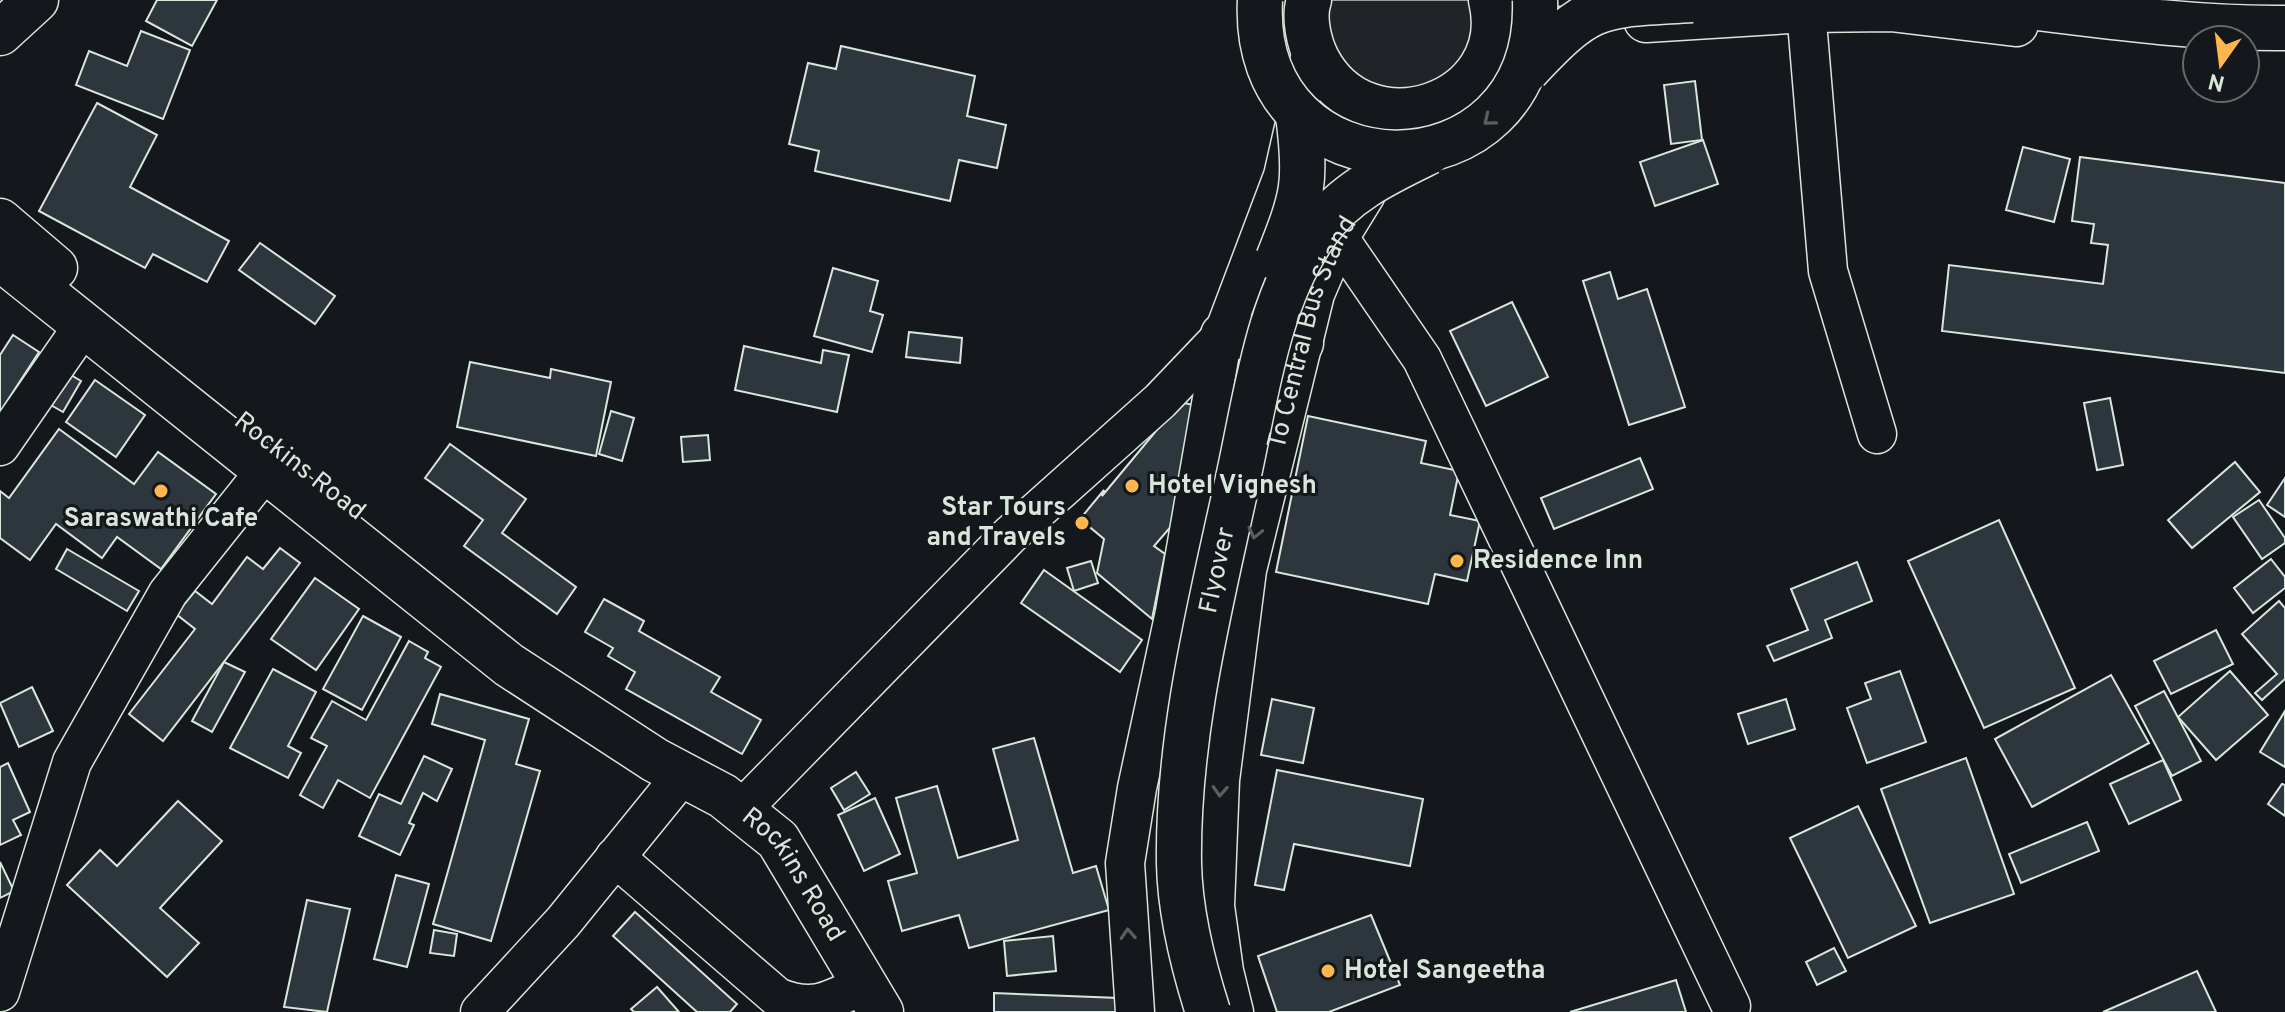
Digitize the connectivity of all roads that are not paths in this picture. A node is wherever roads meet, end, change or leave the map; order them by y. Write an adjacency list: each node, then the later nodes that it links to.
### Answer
1 (36, 0): 12 (main road)
2 (1260, 0): 18 (main road, bridge)
3 (1491, 0): 17 (main road)
4 (1535, 0): 16 (main road, bridge)
5 (1692, 0): 16 (main road, bridge)
6 (1972, 0): 11 (main road)
7 (2126, 0): 8 (main road)
8 (2285, 5)
9 (1806, 10): 13 (main road); 17 (main road); 26 (street)
10 (1308, 14): 17 (main road); 24 (street)
11 (2285, 28)
12 (0, 33)
13 (2181, 43)
14 (2285, 43): 15 (main road)
15 (2261, 44)
16 (1524, 73): 19 (main road, one-way to 19, bridge)
17 (1448, 98): 21 (street, To Central Bus Stand)
18 (1298, 115): 19 (main road, bridge); 38 (main road, Flyover, bridge)
19 (1429, 152): 39 (main road, Flyover, bridge)
20 (0, 221): 29 (main road, Rockins Road)
21 (1339, 238): 25 (street, To Central Bus Stand); 35 (street)
22 (0, 258): 23 (main road, Rockins Road)
23 (83, 326): 27 (street); 28 (main road, Rockins Road)
24 (1223, 335): 25 (main road); 31 (street); 37 (street, one-way to 24)
25 (1301, 343): 40 (street, To Central Bus Stand, one-way to 40)
26 (1877, 434)
27 (0, 446)
28 (266, 470): 29 (main road, Rockins Road); 33 (street)
29 (594, 717): 30 (main road, Rockins Road)
30 (684, 773): 31 (main road, Rockins Road); 32 (street)
31 (740, 811): 34 (main road, Rockins Road)
32 (615, 857): 34 (street); 36 (street)
33 (0, 992)
34 (872, 998)
35 (1731, 1006)
36 (480, 1012)
37 (1135, 1012)
38 (1176, 1012)
39 (1208, 1012)
40 (1234, 1012)

